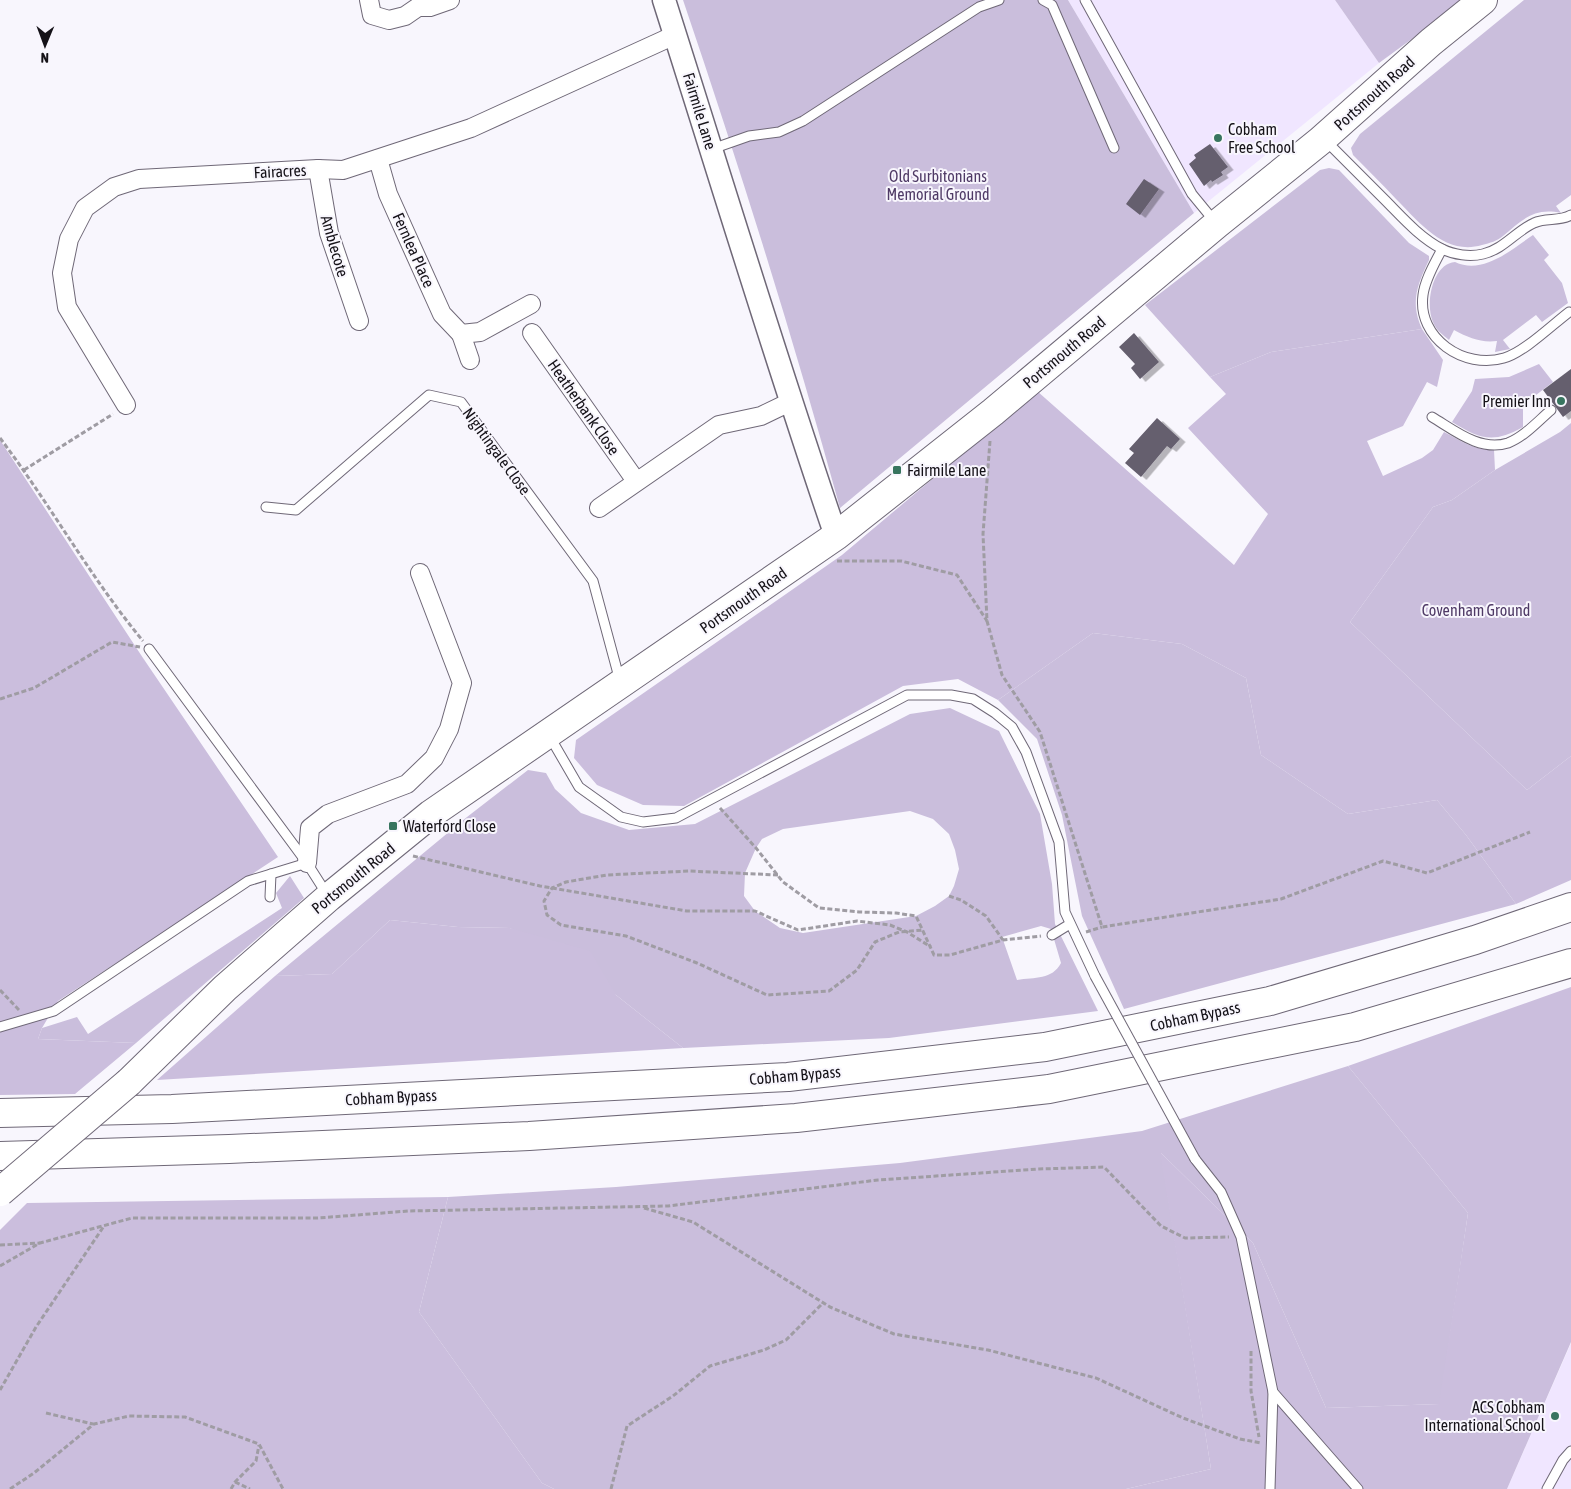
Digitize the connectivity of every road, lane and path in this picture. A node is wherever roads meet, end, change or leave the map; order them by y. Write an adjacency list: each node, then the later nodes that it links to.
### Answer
1 (369, 0): 8 (street)
2 (450, 0): 8 (street)
3 (664, 0): 9 (street, Fairmile Lane)
4 (999, 0): 12 (lane)
5 (1043, 0): 11 (lane)
6 (1085, 0): 16 (lane)
7 (1483, 0): 10 (main road, Portsmouth Road)
8 (415, 4)
9 (675, 35): 12 (street, Fairmile Lane); 13 (street, Fairacres)
10 (1323, 138): 16 (main road, Portsmouth Road); 17 (lane)
11 (1114, 148)
12 (711, 149): 24 (street, Fairmile Lane)
13 (378, 159): 14 (street, Fairacres); 22 (street, Fernlea Place)
14 (318, 169): 20 (street, Amblecote); 25 (street, Fairacres)
15 (1571, 215): 17 (lane)
16 (1216, 224): 27 (main road, Portsmouth Road)
17 (1442, 249): 19 (lane)
18 (531, 304): 22 (street)
19 (1569, 312)
20 (359, 321)
21 (532, 332): 31 (street, Heatherbank Close)
22 (461, 334): 23 (street, Fernlea Place)
23 (470, 360)
24 (790, 402): 31 (street); 34 (street, Fairmile Lane)
25 (126, 405): 30 (path)
26 (1552, 410): 28 (lane)
27 (993, 412): 34 (main road, Portsmouth Road); 37 (path)
28 (1432, 417)
29 (0, 438): 30 (path)
30 (24, 470): 38 (path)
31 (636, 482): 33 (street)
32 (266, 507): 39 (lane, Nightingale Close)
33 (599, 508)
34 (836, 536): 35 (main road, Portsmouth Road)
35 (800, 561): 37 (path); 39 (main road, Portsmouth Road)
36 (420, 573): 45 (street)
37 (988, 621): 54 (path)
38 (149, 649): 40 (path); 45 (lane)
39 (620, 684): 41 (main road, Portsmouth Road)
40 (0, 699)
41 (548, 734): 44 (main road, Portsmouth Road); 53 (lane)
42 (723, 811): 47 (path)
43 (1530, 832): 54 (path)
44 (388, 849): 48 (path); 51 (main road, Portsmouth Road)
45 (307, 863): 46 (lane); 51 (lane)
46 (271, 874): 50 (lane); 62 (lane)
47 (778, 876): 48 (path); 55 (path)
48 (552, 888): 56 (path); 56 (path)
49 (949, 896): 59 (path)
50 (270, 897)
51 (329, 897): 65 (main road, Portsmouth Road, bridge)
52 (1571, 907): 63 (main road, Cobham Bypass)
53 (1070, 924): 58 (lane); 75 (lane, bridge)
54 (1102, 927): 57 (path)
55 (923, 930): 56 (path); 60 (path)
56 (907, 932): 60 (path)
57 (1082, 934)
58 (1052, 935): 59 (path)
59 (1003, 940): 60 (path)
60 (931, 947)
61 (1571, 963): 64 (main road)
62 (0, 1028)
63 (0, 1113)
64 (0, 1156)
65 (0, 1192)
66 (640, 1207): 67 (path); 68 (path); 72 (path)
67 (104, 1226): 69 (path); 74 (path)
68 (1228, 1228)
69 (40, 1243): 70 (path); 71 (path)
70 (0, 1245)
71 (0, 1266)
72 (823, 1303): 78 (path); 87 (path)
73 (1251, 1344): 78 (path)
74 (0, 1390)
75 (1273, 1392): 80 (lane); 89 (lane)
76 (46, 1413): 77 (path)
77 (94, 1424): 79 (path); 83 (path)
78 (1262, 1443): 80 (path)
79 (259, 1444): 82 (path); 86 (path)
80 (1272, 1445): 88 (lane)
81 (1571, 1451): 90 (lane)
82 (235, 1482): 84 (path); 85 (path)
83 (10, 1489)
84 (231, 1489)
85 (250, 1489)
86 (283, 1489)
87 (611, 1489)
88 (1270, 1489)
89 (1358, 1489)
90 (1547, 1489)

